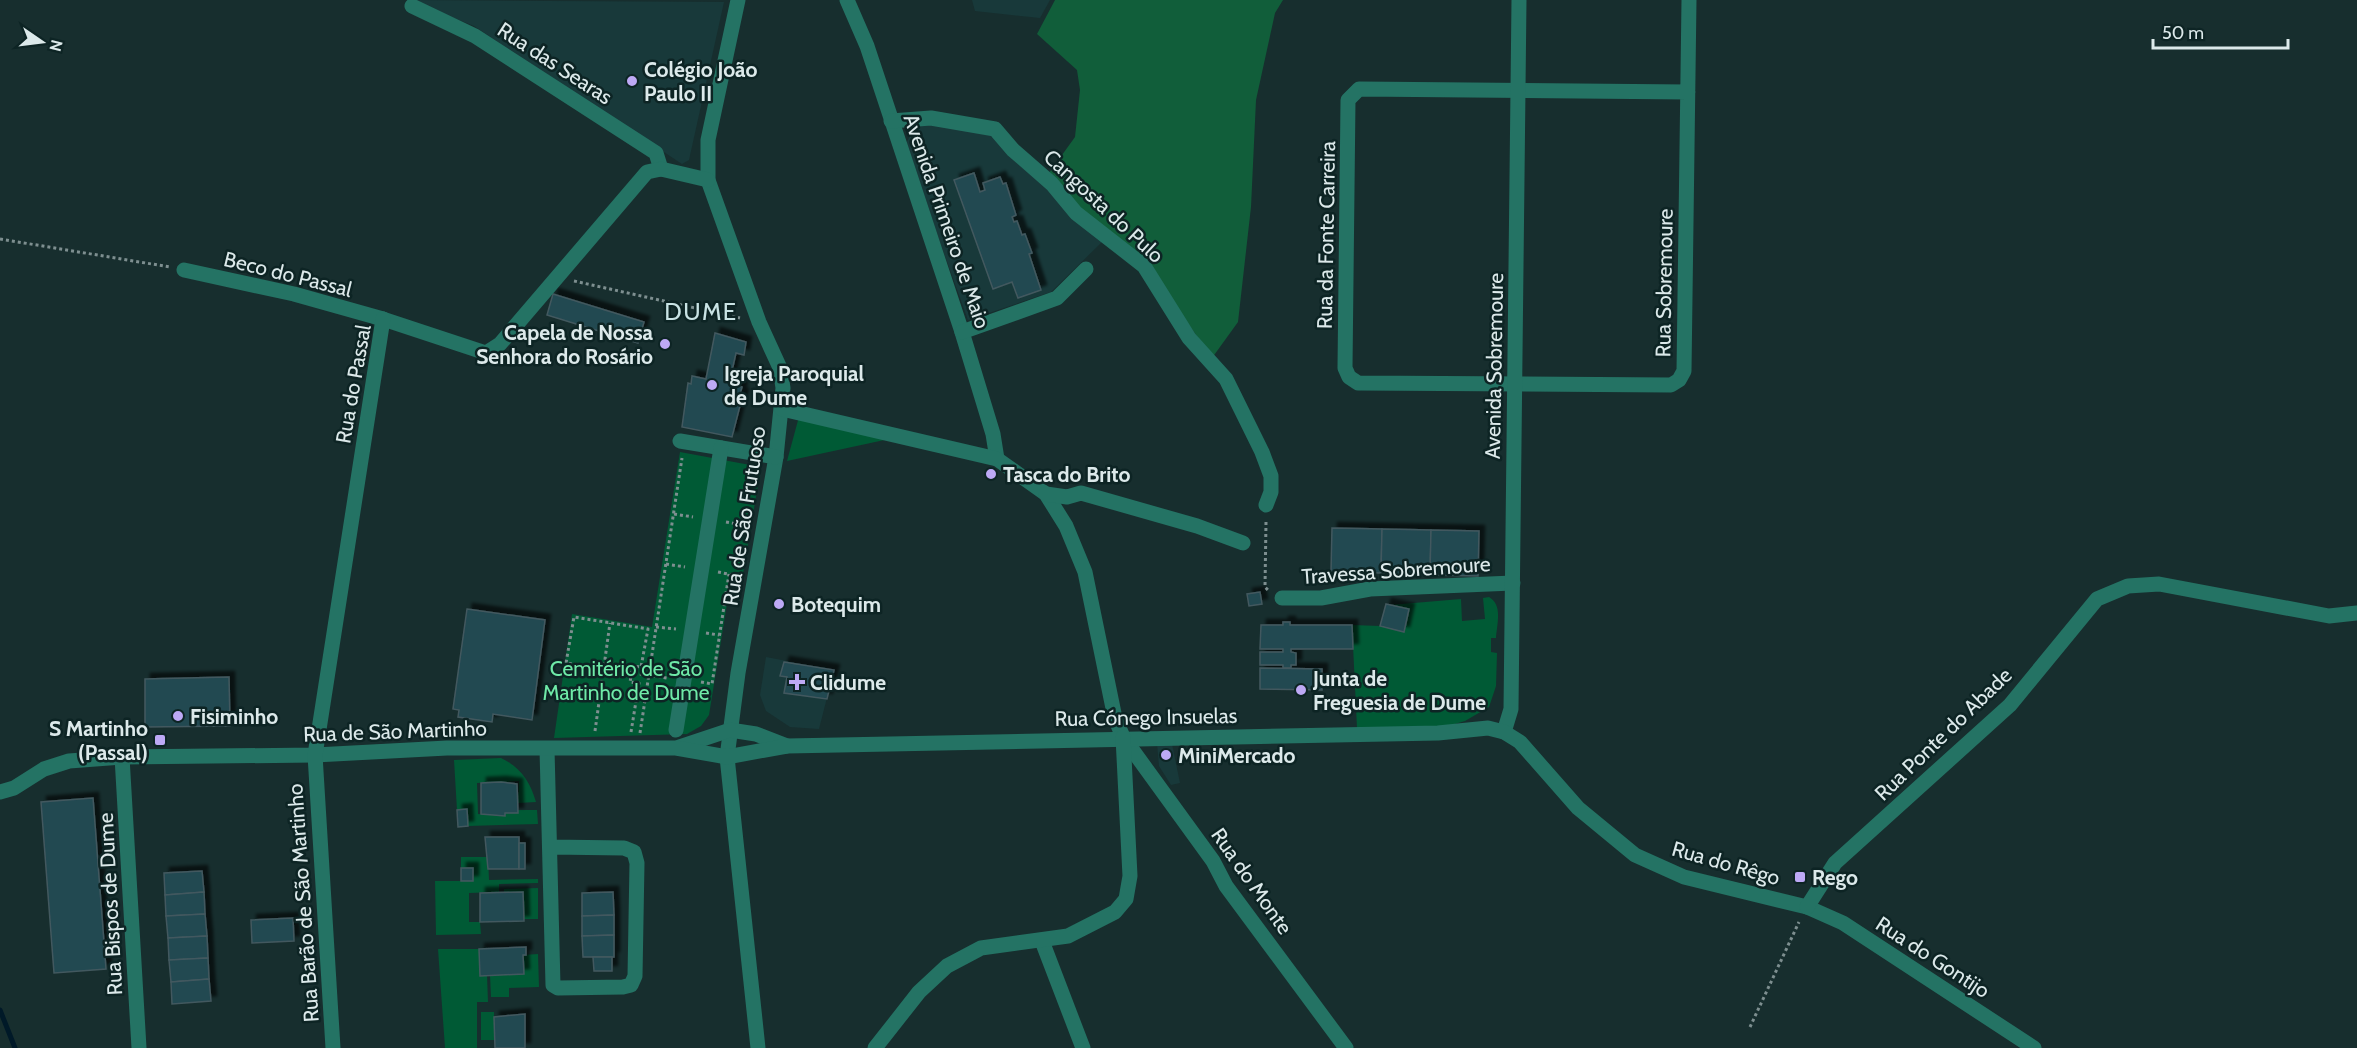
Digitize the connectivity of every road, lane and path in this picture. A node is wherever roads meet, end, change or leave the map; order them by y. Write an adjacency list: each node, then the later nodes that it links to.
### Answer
1 (738, 0): 10 (street, Rua de São Frutuoso)
2 (847, 0): 8 (street, Avenida Primeiro de Maio)
3 (1519, 0): 6 (street, Avenida Sobremoure)
4 (1689, 0): 7 (street, Rua Sobremoure)
5 (412, 6): 9 (street, Rua das Searas)
6 (1518, 90): 7 (street); 18 (street, Avenida Sobremoure); 18 (street, Rua da Fonte Carreira)
7 (1688, 92): 18 (street, Rua Sobremoure)
8 (891, 122): 17 (street, Avenida Primeiro de Maio); 25 (street, Cangosta do Pulo)
9 (661, 169): 10 (street); 14 (street, Rua do Passal)
10 (708, 180): 16 (street, Rua de São Frutuoso)
11 (0, 239): 13 (path)
12 (1086, 269): 17 (street)
13 (184, 270): 15 (street, Beco do Passal)
14 (556, 277): 15 (street, Rua do Passal); 16 (path)
15 (383, 319): 45 (street, Rua do Passal)
16 (759, 322): 19 (street, Rua de São Frutuoso)
17 (962, 332): 23 (street, Avenida Primeiro de Maio)
18 (1515, 384): 28 (street, Avenida Sobremoure)
19 (782, 409): 22 (street, Rua de São Frutuoso); 23 (street)
20 (680, 441): 21 (street)
21 (721, 448): 22 (street); 36 (street)
22 (776, 457): 37 (street, Rua de São Frutuoso)
23 (997, 459): 24 (street)
24 (1046, 494): 26 (street); 41 (street)
25 (1266, 505): 29 (path)
26 (1243, 543)
27 (729, 574): 35 (path)
28 (1513, 583): 29 (street, Travessa Sobremoure); 39 (street, Avenida Sobremoure)
29 (1282, 598)
30 (2357, 613): 51 (street, Rua Ponte do Abade)
31 (610, 623): 32 (path); 32 (path); 33 (path)
32 (603, 668): 33 (path); 40 (path)
33 (632, 674): 34 (path); 38 (path)
34 (647, 675)
35 (712, 684)
36 (676, 730)
37 (730, 730): 42 (street, Rua Cónego Insuelas); 43 (street, Rua de São Martinho); 47 (street, Rua de São Frutuoso)
38 (632, 732)
39 (1504, 732): 41 (street, Rua Cónego Insuelas); 51 (street, Rua do Rêgo)
40 (594, 734)
41 (1123, 737): 42 (street, Rua Cónego Insuelas); 52 (street); 59 (street, Rua do Monte)
42 (788, 746): 47 (street, Rua Cónego Insuelas)
43 (676, 748): 44 (street, Rua de São Martinho); 47 (street, Rua de São Martinho)
44 (548, 749): 45 (street, Rua de São Martinho); 50 (street)
45 (315, 755): 46 (street, Rua de São Martinho); 55 (street, Rua Barão de São Martinho)
46 (122, 757): 48 (street, Rua de São Martinho); 54 (street, Rua Bispos de Dume)
47 (727, 757): 56 (street, Rua de São Frutuoso)
48 (7, 790): 49 (street, Rua de São Martinho)
49 (0, 804)
50 (551, 847): 50 (street)
51 (1807, 907): 53 (path); 60 (street, Rua do Gontijo)
52 (1042, 941): 57 (street); 58 (street)
53 (1750, 1027)
54 (139, 1048)
55 (333, 1048)
56 (758, 1048)
57 (875, 1048)
58 (1083, 1048)
59 (1346, 1048)
60 (2034, 1048)

